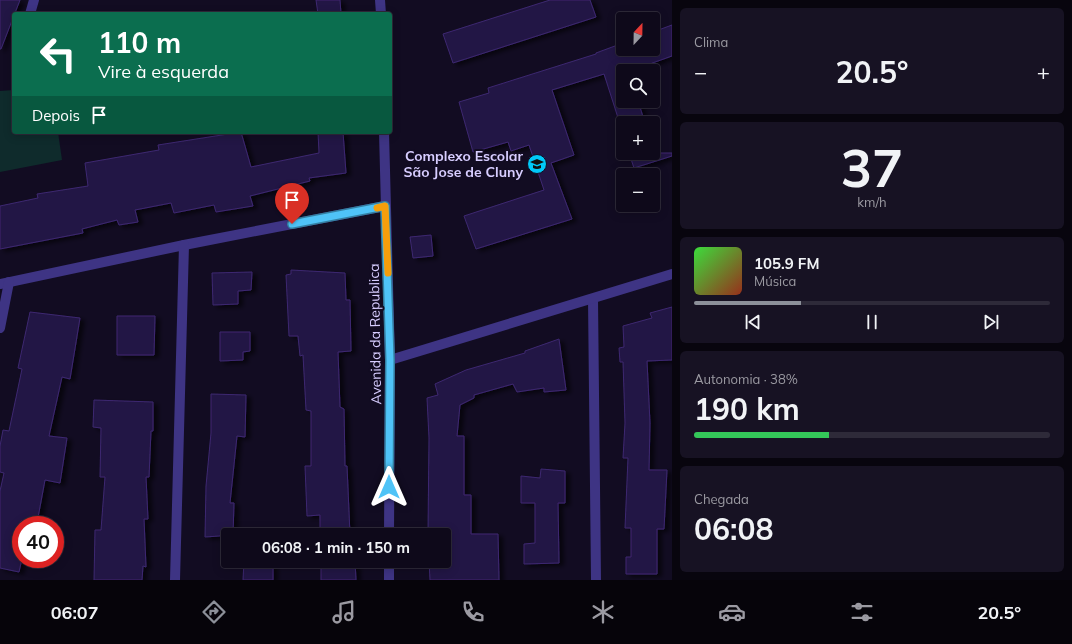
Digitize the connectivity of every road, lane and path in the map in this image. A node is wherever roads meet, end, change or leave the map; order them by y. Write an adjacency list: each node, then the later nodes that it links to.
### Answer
1 (34, 0): 3 (street)
2 (380, 0): 4 (street)
3 (31, 12)
4 (380, 12)
5 (384, 134): 6 (street, Avenida da Republica)
6 (385, 206): 7 (street); 12 (street, Avenida da Republica)
7 (184, 245): 9 (street); 15 (street)
8 (672, 274): 10 (street)
9 (5, 283): 11 (street)
10 (593, 298): 12 (street); 17 (street)
11 (0, 328)
12 (390, 360): 13 (street, Avenida da Republica)
13 (389, 528)
14 (389, 568): 16 (street)
15 (174, 580)
16 (389, 580)
17 (596, 580)

